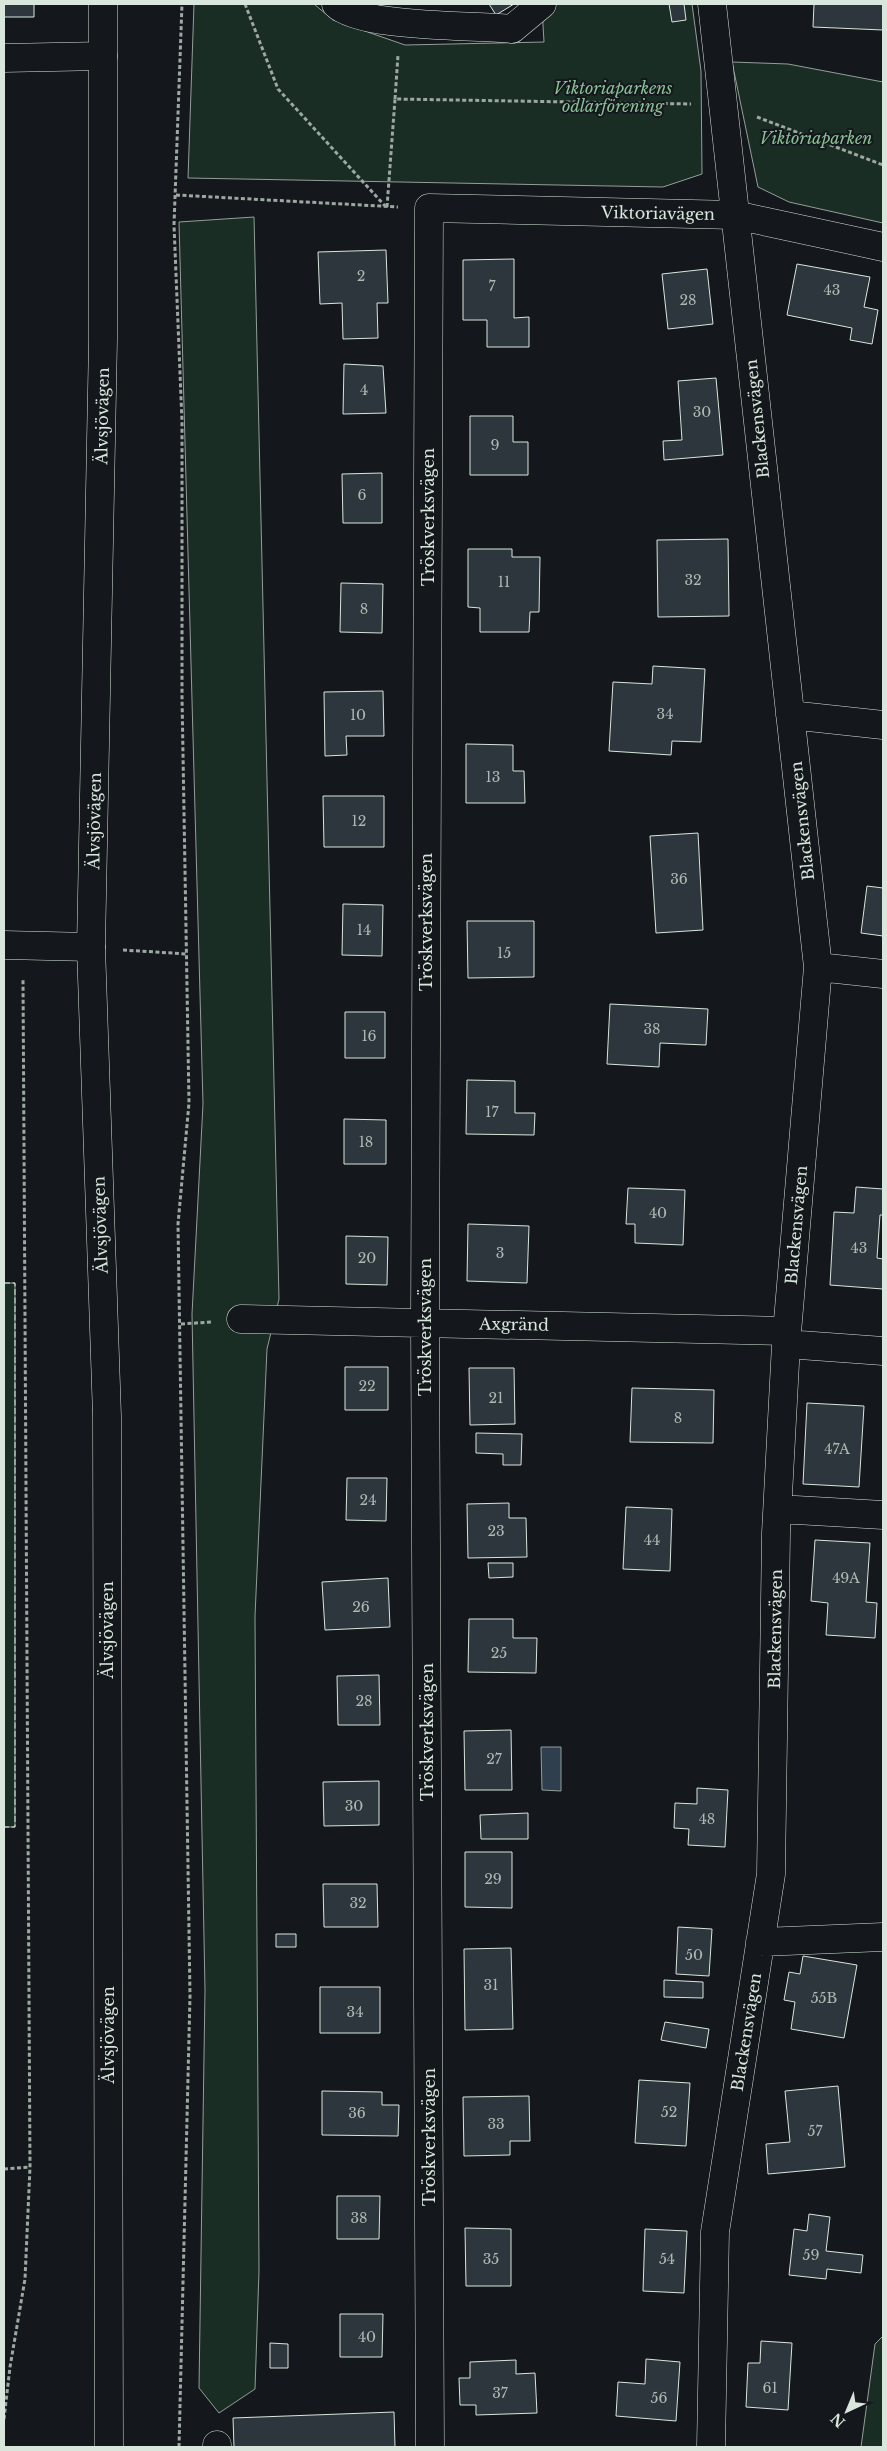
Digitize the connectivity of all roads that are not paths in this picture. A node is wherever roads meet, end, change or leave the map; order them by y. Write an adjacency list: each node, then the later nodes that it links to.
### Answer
1 (103, 4): 6 (street, Älvsjövägen)
2 (336, 4): 5 (street)
3 (542, 4): 5 (street)
4 (712, 4): 9 (street, Blackensvägen)
5 (446, 14)
6 (103, 56): 7 (street); 14 (street, Älvsjövägen)
7 (4, 58)
8 (428, 208): 9 (street, Viktoriavägen); 18 (street, Tröskverksvägen)
9 (735, 215): 10 (street, Viktoriavägen); 11 (street, Blackensvägen)
10 (883, 247)
11 (790, 715): 12 (street); 15 (street, Blackensvägen)
12 (883, 725)
13 (13, 945): 14 (street)
14 (91, 948): 25 (street, Älvsjövägen)
15 (818, 967): 16 (street); 19 (street, Blackensvägen)
16 (883, 974)
17 (241, 1320): 18 (street, Axgränd)
18 (425, 1322): 19 (street, Axgränd); 26 (street, Tröskverksvägen)
19 (786, 1338): 20 (street, Axgränd); 21 (street, Blackensvägen)
20 (883, 1351)
21 (778, 1509): 22 (street); 24 (street, Blackensvägen)
22 (883, 1514)
23 (883, 1938): 24 (street)
24 (760, 1942): 27 (street, Blackensvägen)
25 (109, 2447)
26 (430, 2447)
27 (711, 2447)

